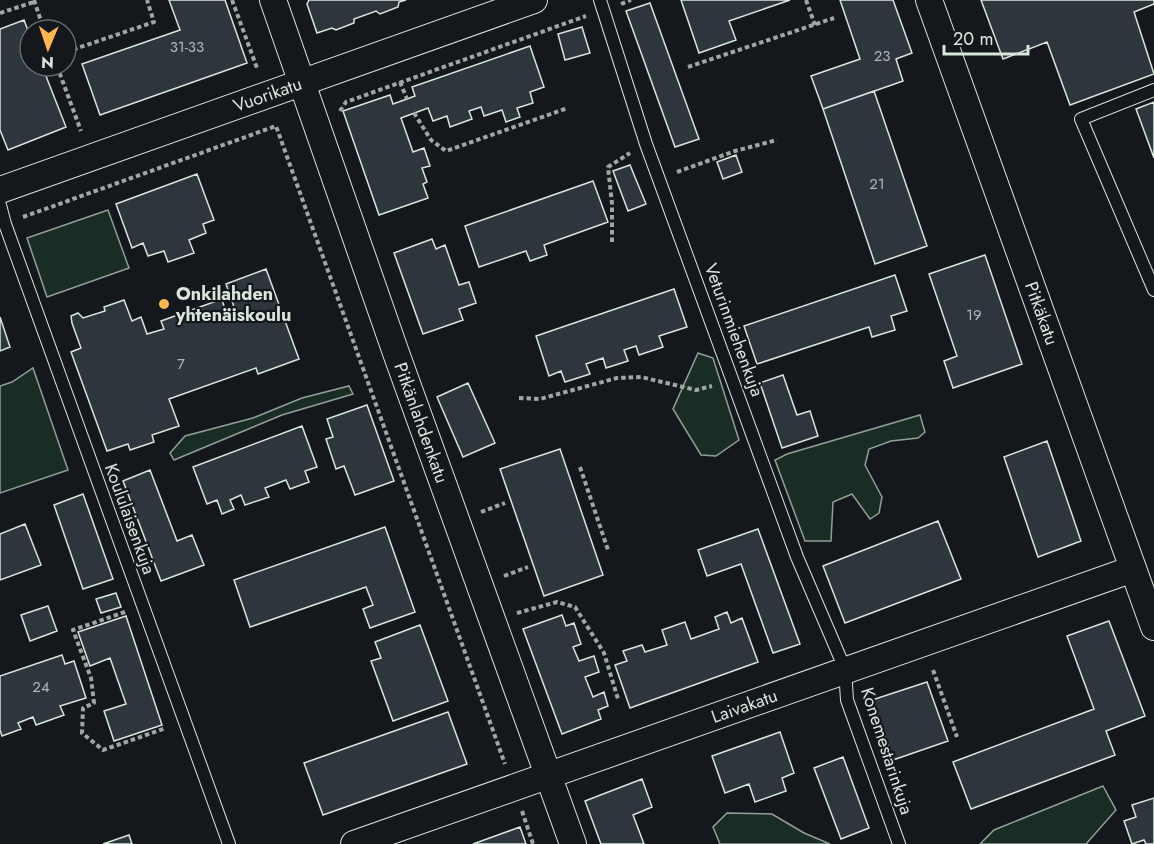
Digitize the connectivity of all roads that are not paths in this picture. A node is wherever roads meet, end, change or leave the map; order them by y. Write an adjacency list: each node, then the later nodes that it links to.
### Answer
1 (273, 0): 5 (street, Pitkänlahdenkatu)
2 (534, 0): 5 (street, Vuorikatu)
3 (929, 0): 10 (street, Pitkäkatu)
4 (601, 5): 12 (lane, Veturinmiehenkuja)
5 (302, 83): 7 (street, Vuorikatu); 13 (street, Pitkänlahdenkatu)
6 (1154, 90): 9 (lane)
7 (0, 190)
8 (0, 205): 14 (lane, Koululaisenkuja)
9 (1154, 290)
10 (1133, 569): 11 (street, Pitkäkatu); 12 (street, Laivakatu)
11 (1154, 627)
12 (845, 669): 13 (street, Laivakatu); 17 (lane, Konemestarinkuja)
13 (549, 776): 15 (street, Laivakatu); 16 (street, Pitkänlahdenkatu)
14 (229, 844)
15 (354, 844)
16 (573, 844)
17 (899, 844)

